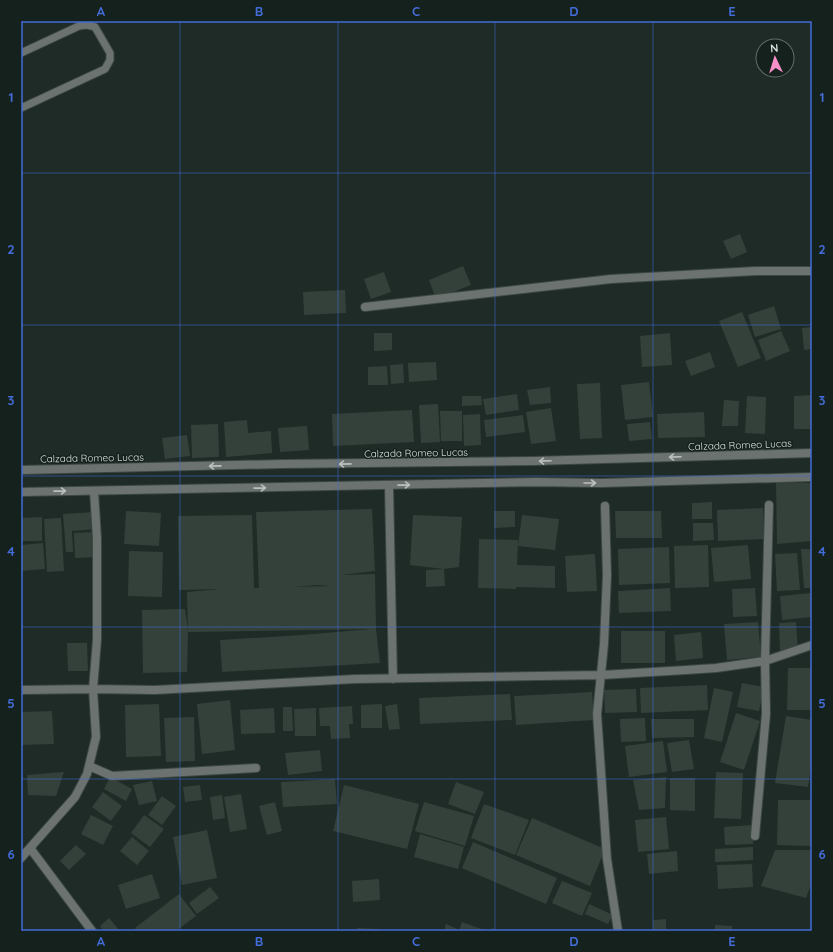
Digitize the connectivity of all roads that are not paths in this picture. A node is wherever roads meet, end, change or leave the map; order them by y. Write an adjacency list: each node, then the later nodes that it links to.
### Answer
1 (21, 52): 2 (lane)
2 (21, 108)
3 (812, 271): 4 (street)
4 (365, 307)
5 (812, 453): 6 (street, Calzada Romeo Lucas, one-way to 6)
6 (21, 470)
7 (812, 477): 8 (street, one-way to 7)
8 (389, 486): 9 (street, one-way to 8); 16 (street)
9 (94, 491): 10 (street, one-way to 9); 17 (street)
10 (21, 492)
11 (769, 505): 14 (street)
12 (605, 506): 15 (street)
13 (812, 646): 14 (street)
14 (764, 661): 15 (street); 21 (street)
15 (602, 675): 16 (street); 25 (street)
16 (393, 679): 17 (street)
17 (93, 689): 18 (street); 19 (street)
18 (21, 690)
19 (89, 766): 20 (street); 22 (street)
20 (256, 768)
21 (755, 836)
22 (30, 848): 23 (street); 24 (street)
23 (21, 858)
24 (92, 931)
25 (618, 931)

